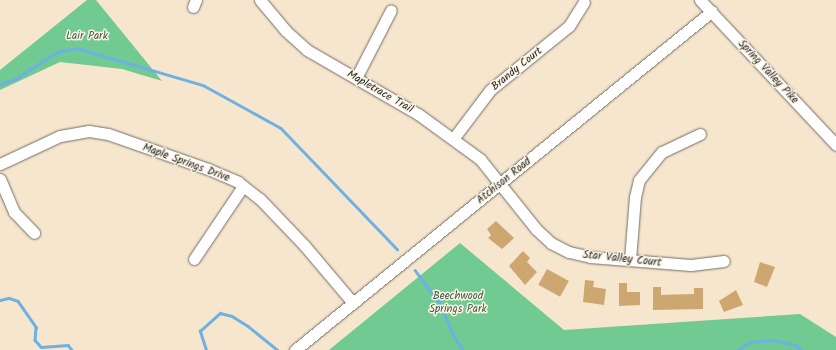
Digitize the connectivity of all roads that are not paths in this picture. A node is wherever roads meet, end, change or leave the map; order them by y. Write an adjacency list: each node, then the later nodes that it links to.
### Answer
1 (260, 0): 6 (street, Mapletrace Trail)
2 (700, 0): 5 (street, Spring Valley Pike)
3 (584, 2): 8 (street, Brandy Court)
4 (391, 10): 6 (street)
5 (712, 11): 9 (street, Spring Valley Pike); 12 (street, Atchison Road)
6 (356, 78): 8 (street, Mapletrace Trail)
7 (700, 134): 16 (street)
8 (453, 139): 12 (street, Mapletrace Trail)
9 (836, 146)
10 (0, 164): 13 (street, Maple Springs Drive)
11 (0, 179): 14 (street)
12 (501, 183): 16 (street, Star Valley Court); 18 (street, Atchison Road)
13 (243, 186): 15 (street); 18 (street, Maple Springs Drive)
14 (34, 233)
15 (194, 259)
16 (630, 260): 17 (street, Star Valley Court)
17 (724, 261)
18 (352, 303): 19 (street, Atchison Road)
19 (295, 350)

